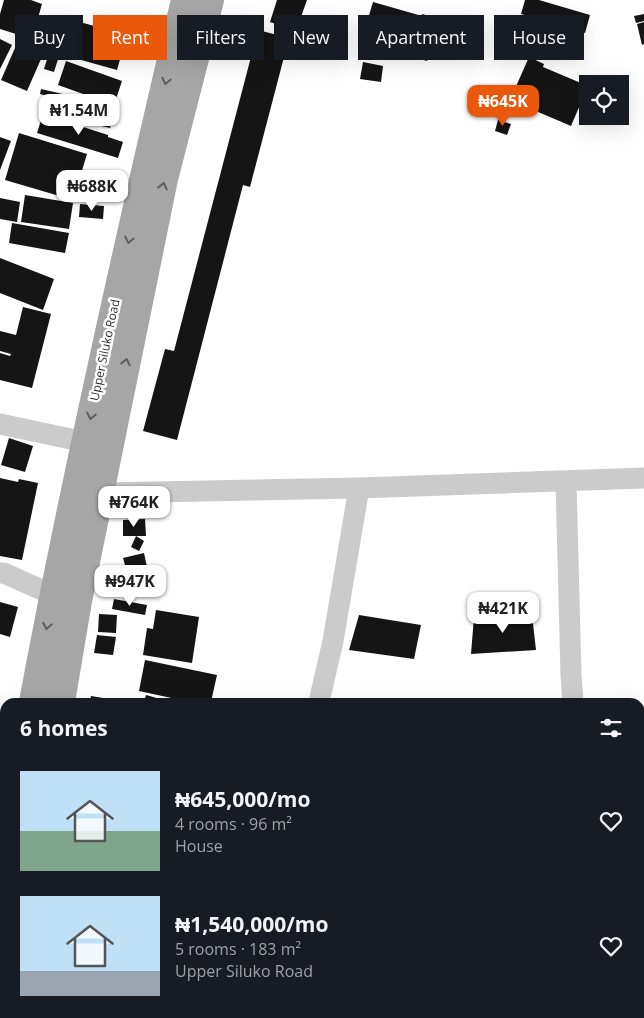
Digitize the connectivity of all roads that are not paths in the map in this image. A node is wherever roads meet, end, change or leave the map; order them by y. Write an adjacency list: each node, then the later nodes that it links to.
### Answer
1 (186, 0): 4 (main road, Upper Siluko Road, one-way to 4)
2 (210, 0): 8 (main road, Upper Siluko Road, one-way to 2)
3 (0, 424): 4 (street)
4 (85, 442): 10 (main road, Upper Siluko Road)
5 (644, 478): 6 (street)
6 (566, 482): 7 (street); 14 (street)
7 (359, 488): 8 (street); 13 (street)
8 (100, 493): 12 (main road, Upper Siluko Road)
9 (0, 573): 10 (street)
10 (53, 595): 11 (main road, Upper Siluko Road, one-way to 11)
11 (35, 698)
12 (62, 698)
13 (320, 698)
14 (573, 698)

